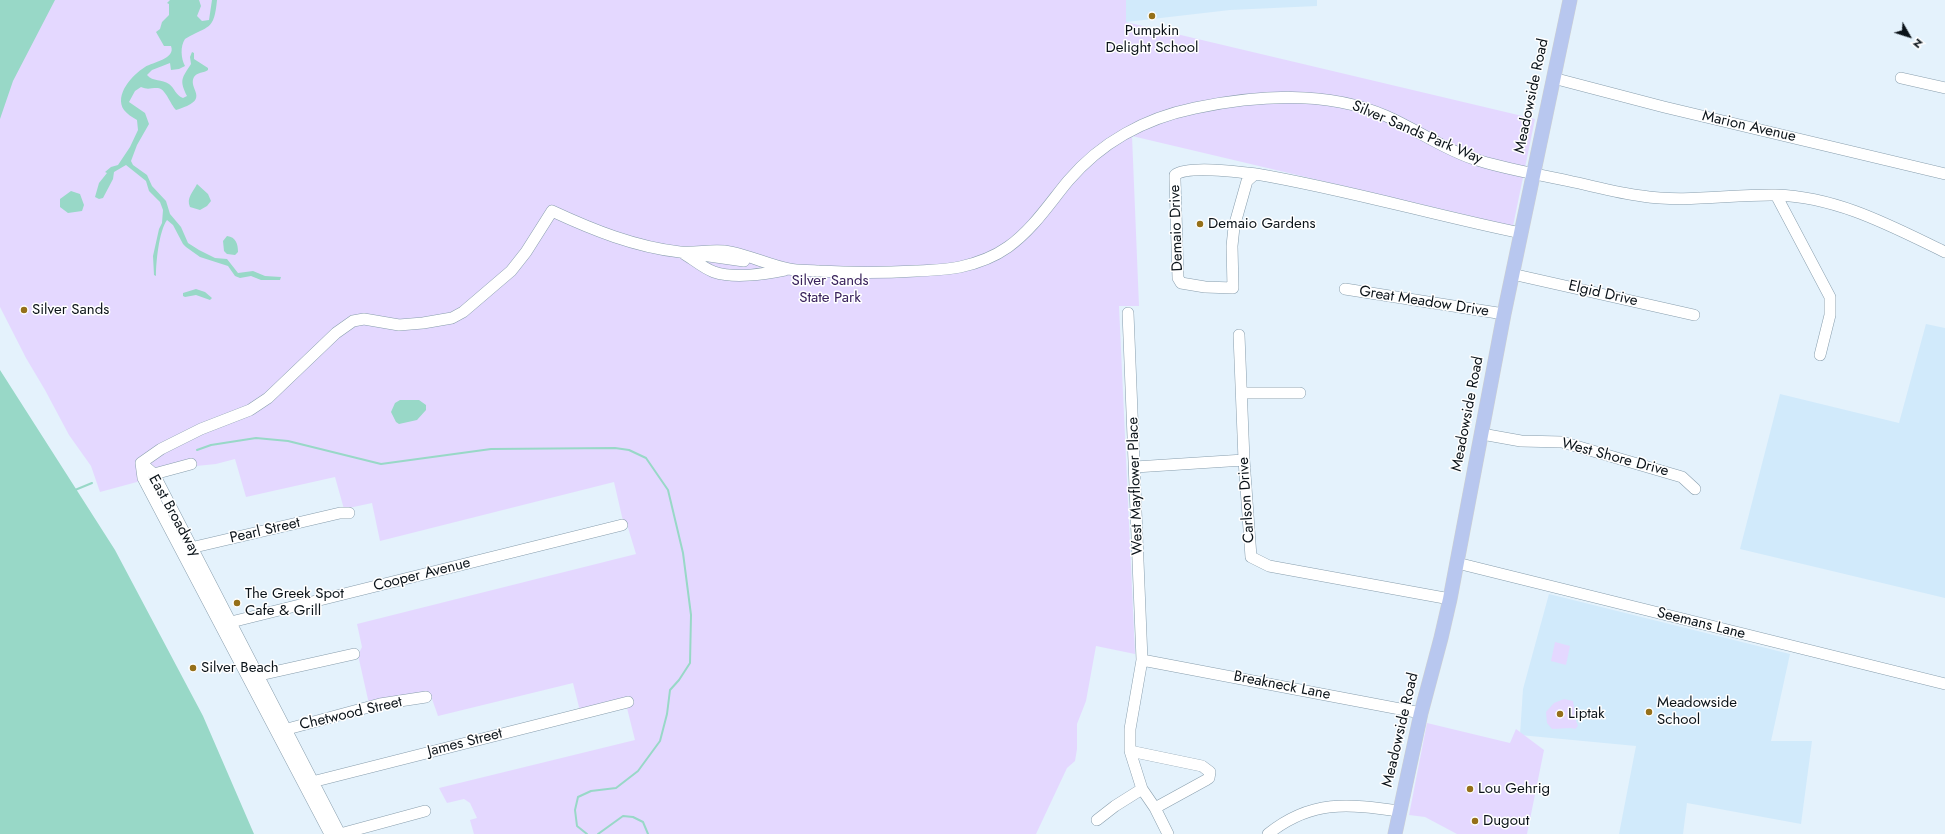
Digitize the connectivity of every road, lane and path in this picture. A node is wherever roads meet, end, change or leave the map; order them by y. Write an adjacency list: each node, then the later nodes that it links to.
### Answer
1 (1570, 0): 2 (main road, Meadowside Road)
2 (1553, 78): 6 (main road, Meadowside Road); 7 (street, Marion Avenue)
3 (1901, 78): 4 (street)
4 (1945, 88)
5 (1255, 174): 5 (street, Demaio Drive); 9 (street, Demaio Drive)
6 (1533, 174): 8 (street, Silver Sands Park Way); 9 (main road, Meadowside Road); 12 (street, Silver Sands Park Way)
7 (1945, 174)
8 (1776, 195): 10 (street, Silver Sands Park Way); 19 (street)
9 (1521, 233): 13 (main road, Meadowside Road)
10 (1945, 252)
11 (683, 253): 12 (street, Silver Sands Park Way); 12 (street, Silver Sands Park Way); 24 (street, Silver Sands Park Way)
12 (789, 269)
13 (1512, 274): 16 (main road, Meadowside Road); 17 (street, Elgid Drive)
14 (1345, 289): 16 (street, Great Meadow Drive)
15 (1128, 313): 26 (street, West Mayflower Place)
16 (1504, 314): 22 (main road, Meadowside Road)
17 (1694, 314)
18 (1239, 335): 20 (street, Carlson Drive)
19 (1820, 355)
20 (1242, 393): 21 (street); 23 (street, Carlson Drive)
21 (1300, 393)
22 (1482, 434): 28 (street, West Shore Drive); 32 (main road, Meadowside Road)
23 (1244, 460): 26 (street); 33 (street, Carlson Drive)
24 (141, 463): 27 (street, East Broadway); 31 (street, East Broadway)
25 (191, 464): 27 (street)
26 (1135, 467): 36 (street, West Mayflower Place)
27 (154, 474): 31 (street, East Broadway)
28 (1695, 489)
29 (349, 513): 31 (street, Pearl Street)
30 (622, 525): 34 (street, Cooper Avenue)
31 (187, 549): 34 (street, East Broadway)
32 (1457, 563): 33 (main road, Meadowside Road); 38 (street, Seemans Lane)
33 (1450, 600): 41 (main road, Meadowside Road)
34 (225, 623): 37 (street, East Broadway)
35 (354, 654): 37 (street)
36 (1142, 660): 41 (street, Breakneck Lane); 43 (street, West Mayflower Place)
37 (253, 677): 42 (street, East Broadway)
38 (1945, 684)
39 (426, 697): 42 (street, Chetwood Street)
40 (628, 702): 44 (street, James Street)
41 (1420, 713): 48 (main road, Meadowside Road)
42 (281, 731): 44 (street, East Broadway)
43 (1130, 752): 45 (street, West Mayflower Place); 46 (street)
44 (308, 783): 50 (street, East Broadway); 51 (street, East Broadway)
45 (1142, 789): 46 (street, West Mayflower Place); 49 (street)
46 (1155, 808): 52 (street, West Mayflower Place)
47 (425, 811): 51 (street)
48 (1399, 811): 53 (street); 54 (main road, Meadowside Road)
49 (1097, 820)
50 (330, 834)
51 (340, 834)
52 (1168, 834)
53 (1268, 834)
54 (1395, 834)

